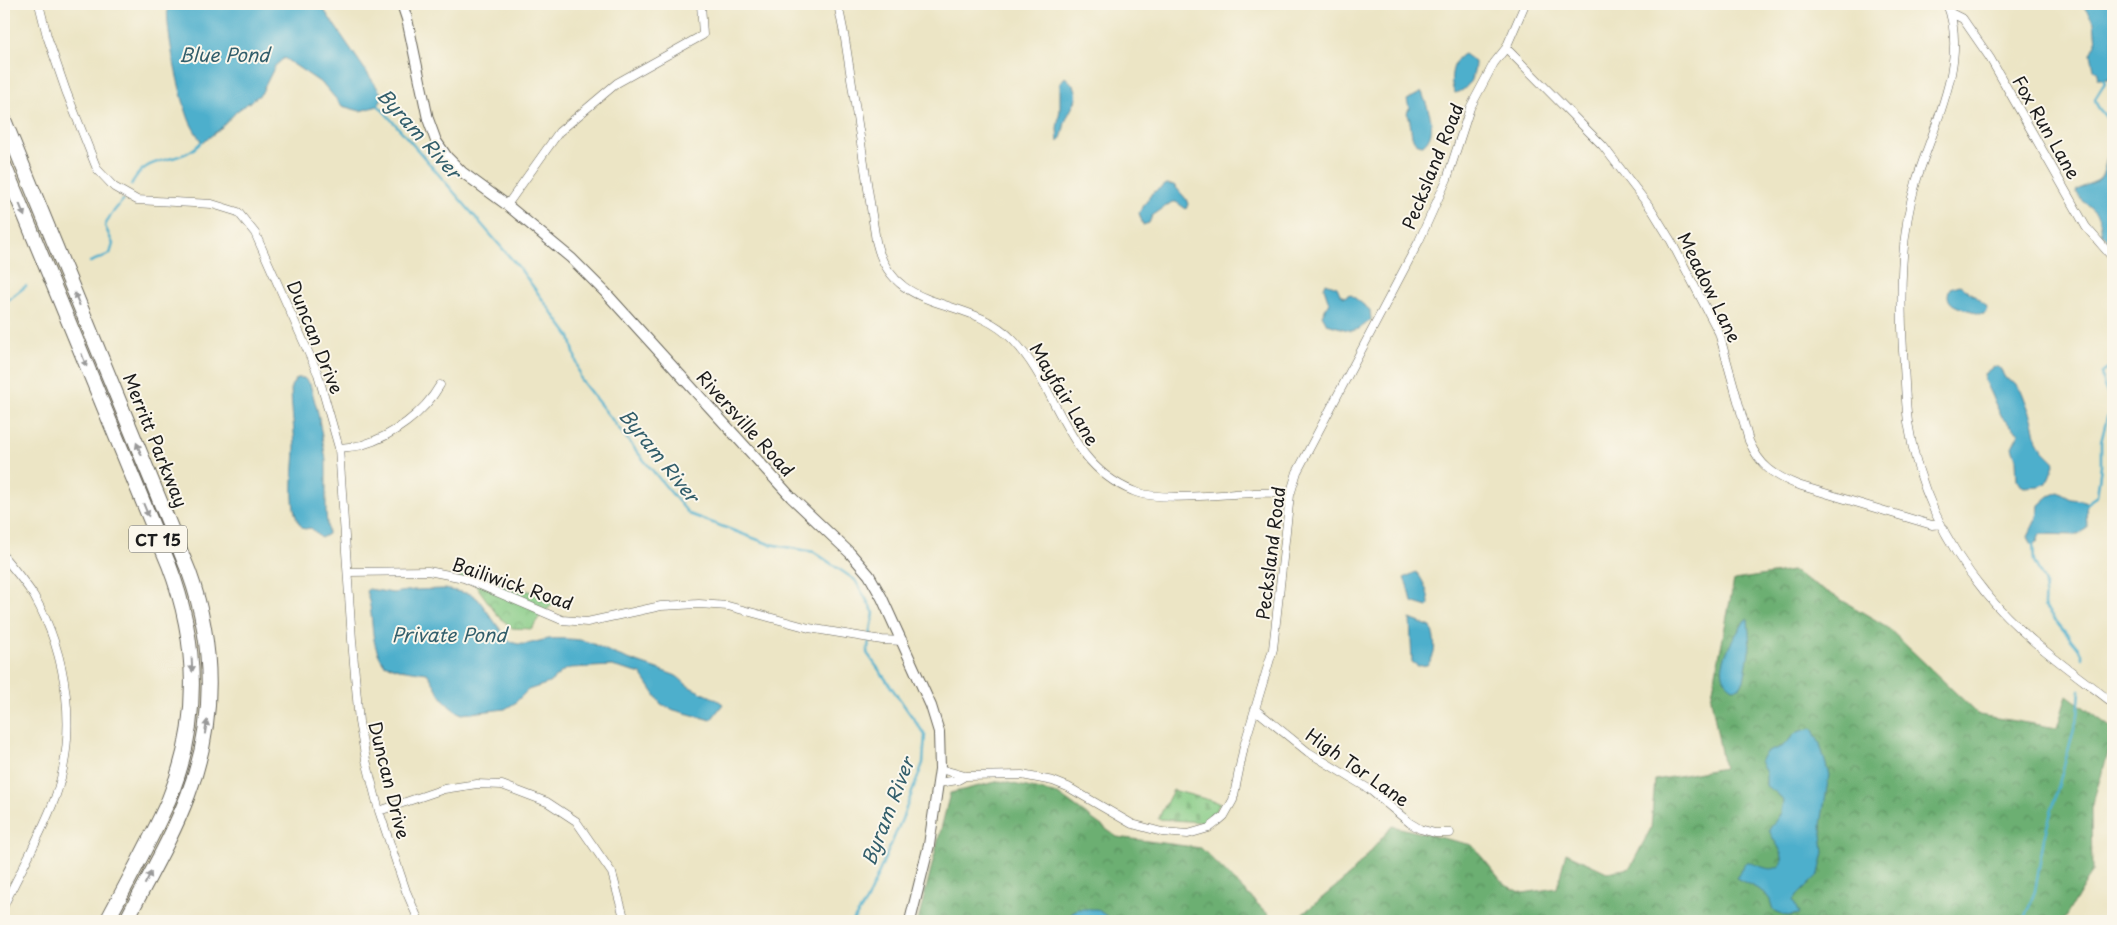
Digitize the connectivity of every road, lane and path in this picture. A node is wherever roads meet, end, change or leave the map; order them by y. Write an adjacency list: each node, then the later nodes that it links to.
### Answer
1 (39, 4): 14 (street, Duncan Drive)
2 (402, 4): 11 (street, Riversville Road)
3 (702, 4): 11 (street)
4 (838, 4): 15 (street, Mayfair Lane)
5 (1525, 4): 8 (street, Pecksland Road)
6 (1947, 4): 7 (street)
7 (1951, 13): 12 (street, Fox Run Lane); 16 (street)
8 (1506, 48): 15 (street, Pecksland Road); 16 (street, Meadow Lane)
9 (4, 120): 29 (highway, Merritt Parkway / CT 15, one-way to 9)
10 (4, 165): 28 (highway, Merritt Parkway / CT 15, one-way to 28)
11 (507, 205): 19 (street, Riversville Road)
12 (2113, 258)
13 (440, 385): 14 (street)
14 (338, 448): 18 (street, Duncan Drive)
15 (1291, 492): 21 (street, Pecksland Road)
16 (1941, 524): 20 (street)
17 (4, 557): 27 (street)
18 (348, 572): 19 (street, Bailiwick Road); 25 (street, Duncan Drive)
19 (903, 641): 22 (street, Riversville Road)
20 (2113, 703)
21 (1256, 710): 23 (street, Pecksland Road); 26 (street, High Tor Lane)
22 (940, 769): 23 (street, Pecksland Road); 24 (street, Riversville Road)
23 (966, 776): 24 (street, Pecksland Road)
24 (938, 783): 32 (street, Riversville Road)
25 (379, 811): 30 (street, Duncan Drive); 31 (street)
26 (1450, 833)
27 (4, 905)
28 (107, 921)
29 (126, 921)
30 (419, 921)
31 (625, 921)
32 (910, 921)

